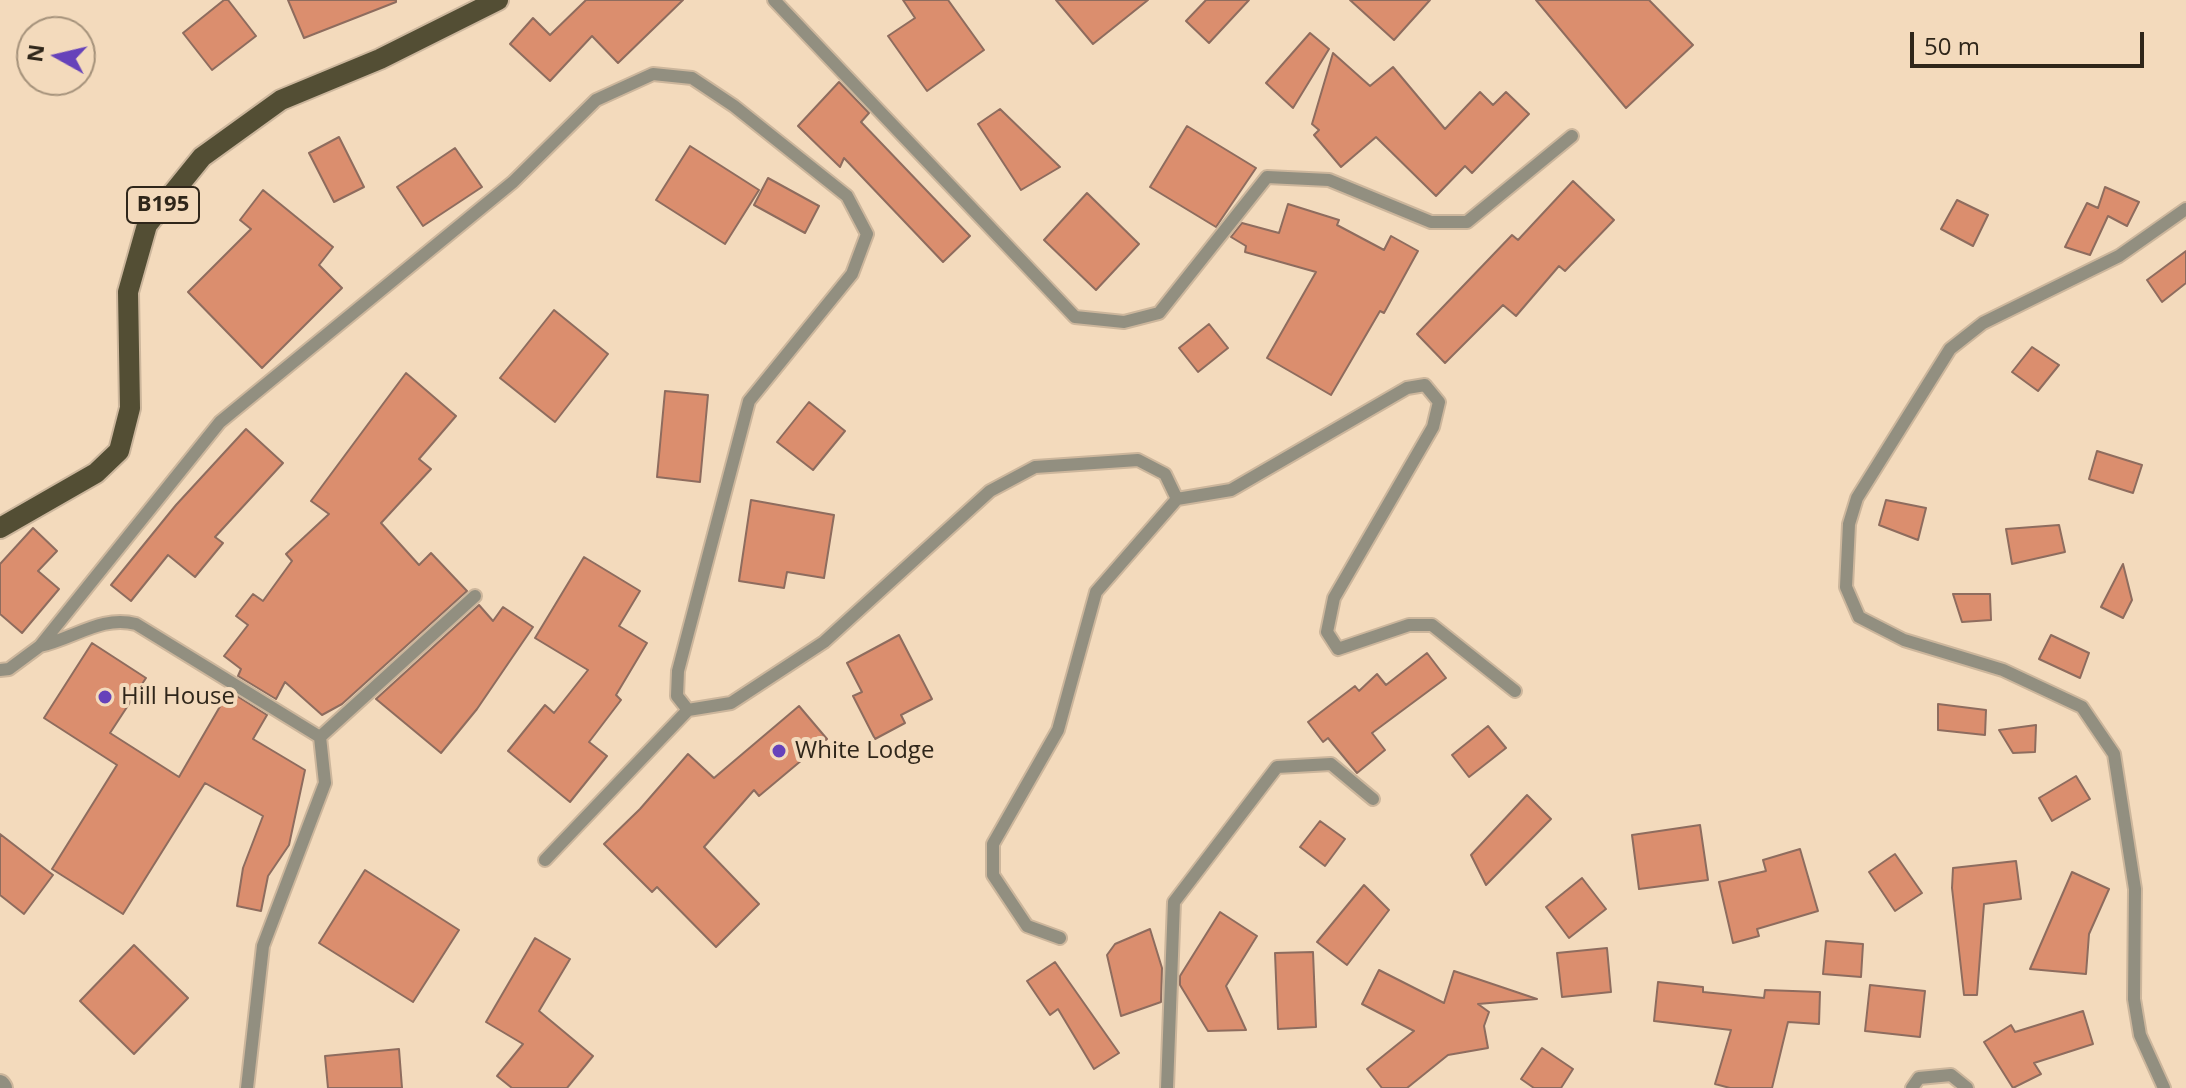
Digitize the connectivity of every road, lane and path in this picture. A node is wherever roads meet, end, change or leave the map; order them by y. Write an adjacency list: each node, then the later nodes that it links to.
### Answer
1 (774, 0): 3 (lane)
2 (494, 1): 6 (main road, B195)
3 (1572, 136)
4 (2186, 209): 20 (lane)
5 (1177, 499): 10 (lane); 11 (lane); 15 (lane)
6 (0, 528)
7 (475, 596): 12 (lane)
8 (40, 646): 9 (lane); 11 (lane); 12 (lane)
9 (0, 670)
10 (1515, 691)
11 (688, 710): 14 (lane)
12 (320, 737): 16 (lane)
13 (1373, 799): 17 (lane)
14 (545, 860)
15 (1060, 938)
16 (247, 1088)
17 (1167, 1088)
18 (1912, 1088): 19 (lane)
19 (1967, 1088)
20 (2164, 1088)

